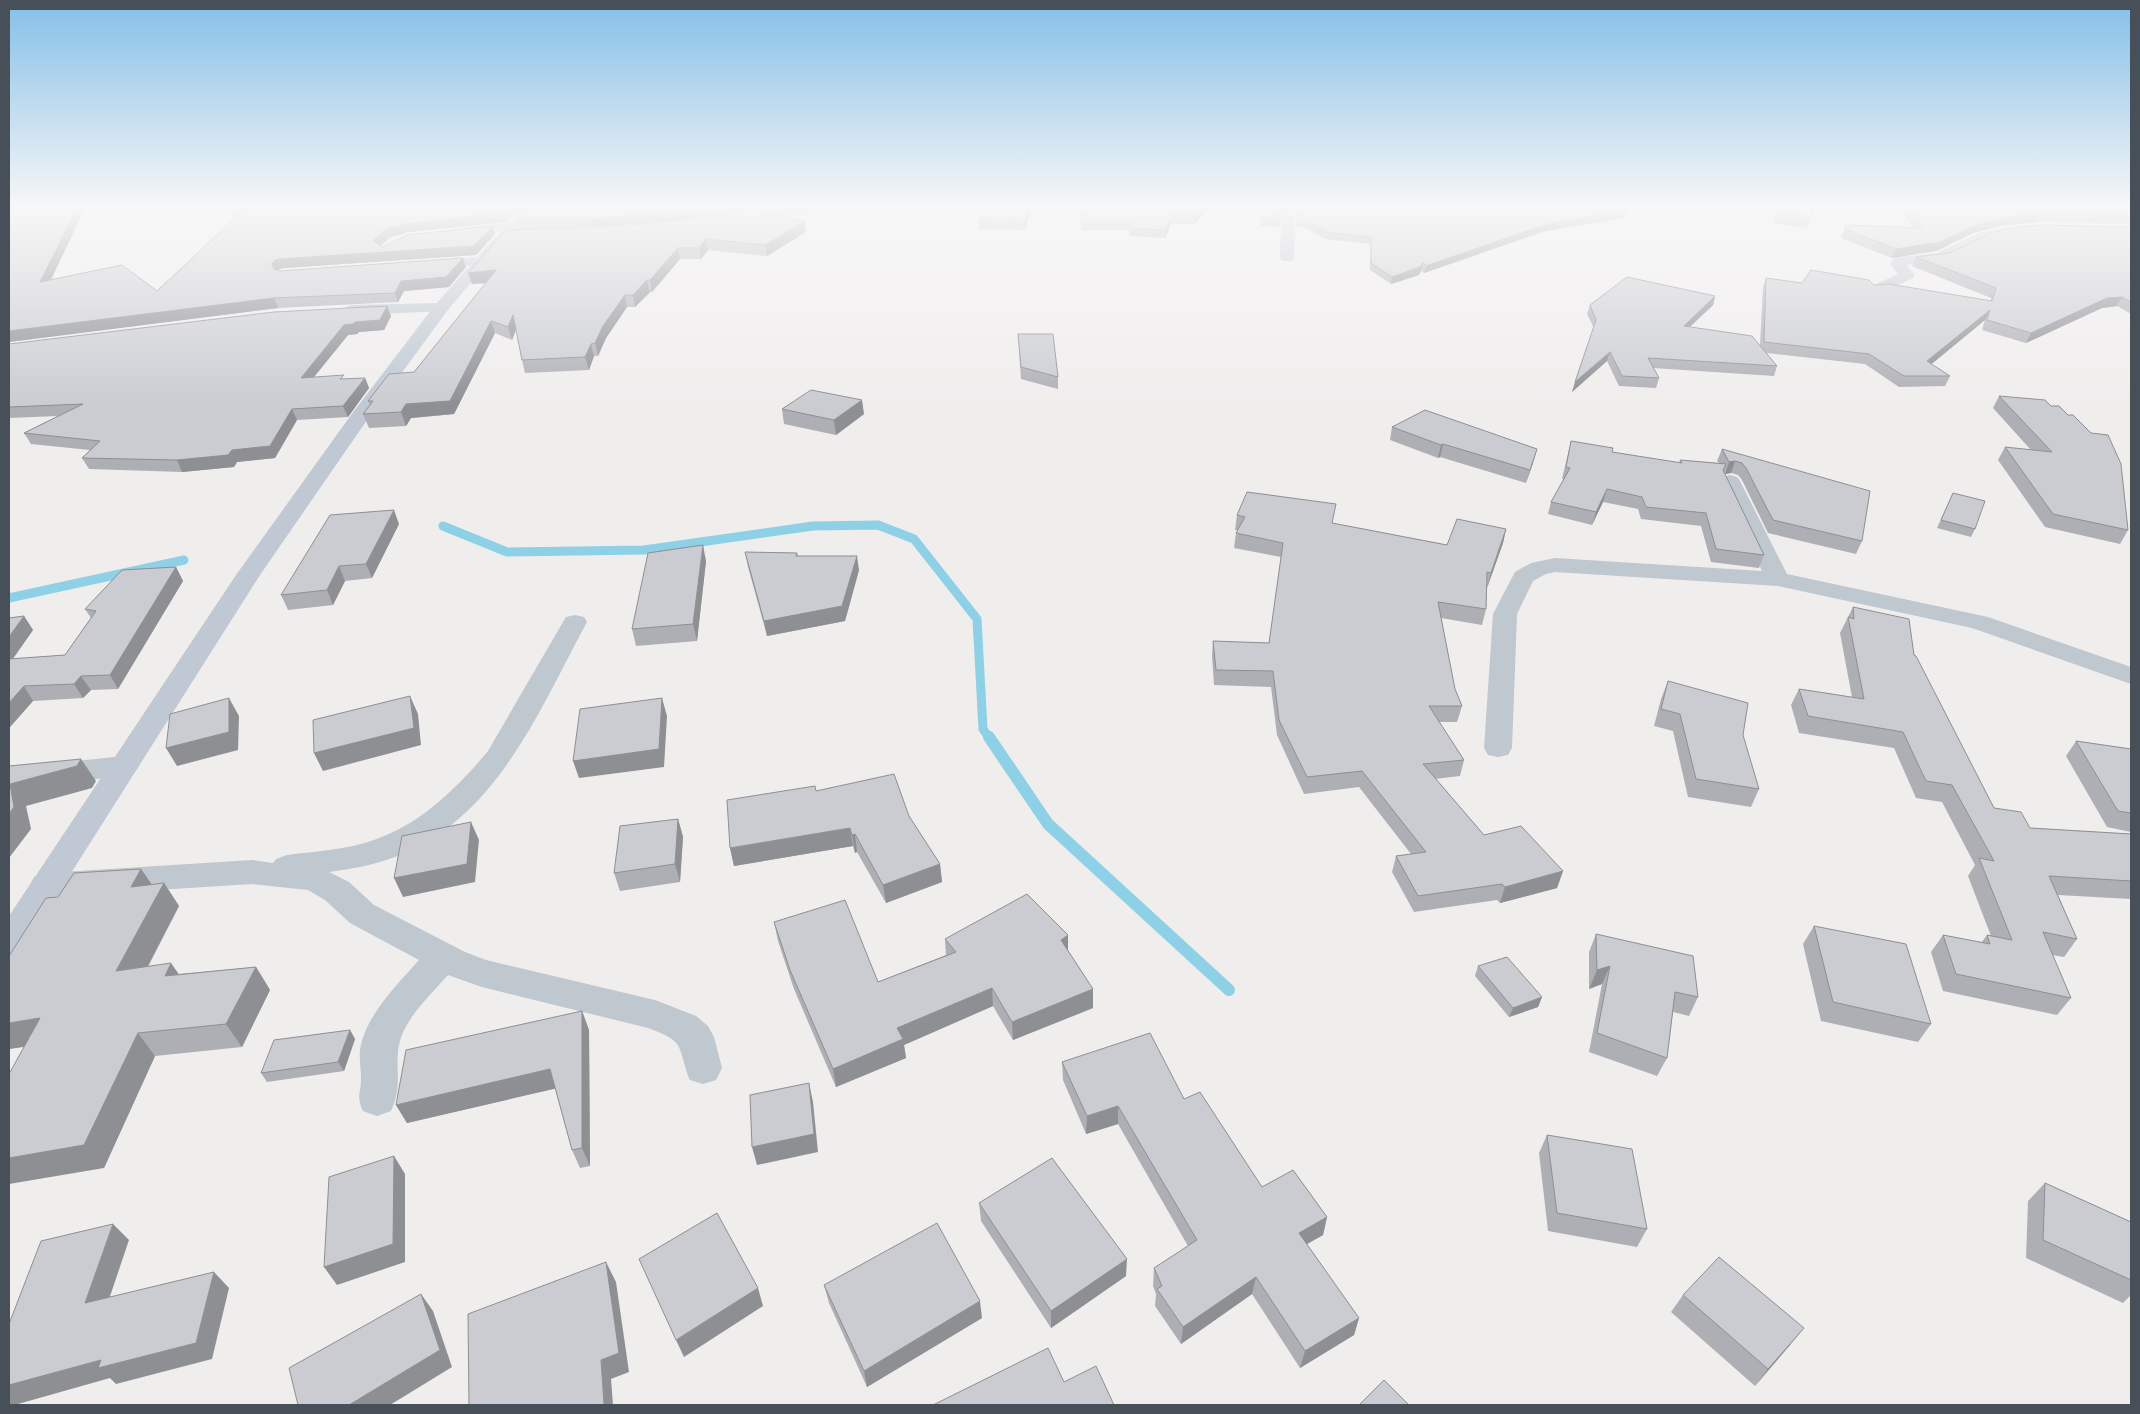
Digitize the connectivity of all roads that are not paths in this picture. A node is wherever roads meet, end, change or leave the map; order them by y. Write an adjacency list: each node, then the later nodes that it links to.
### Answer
1 (470, 274): 4 (main road)
2 (1907, 274): 3 (street)
3 (1875, 290)
4 (441, 308): 5 (street); 11 (main road)
5 (333, 311)
6 (1730, 481): 7 (street)
7 (1778, 579): 9 (street); 10 (street)
8 (575, 622): 13 (street)
9 (2131, 676)
10 (1498, 748)
11 (124, 766): 12 (street); 14 (main road)
12 (9, 778)
13 (252, 872): 14 (street); 16 (street)
14 (46, 885): 15 (main road)
15 (9, 943)
16 (443, 956): 17 (street); 18 (street)
17 (703, 1068)
18 (377, 1099)

